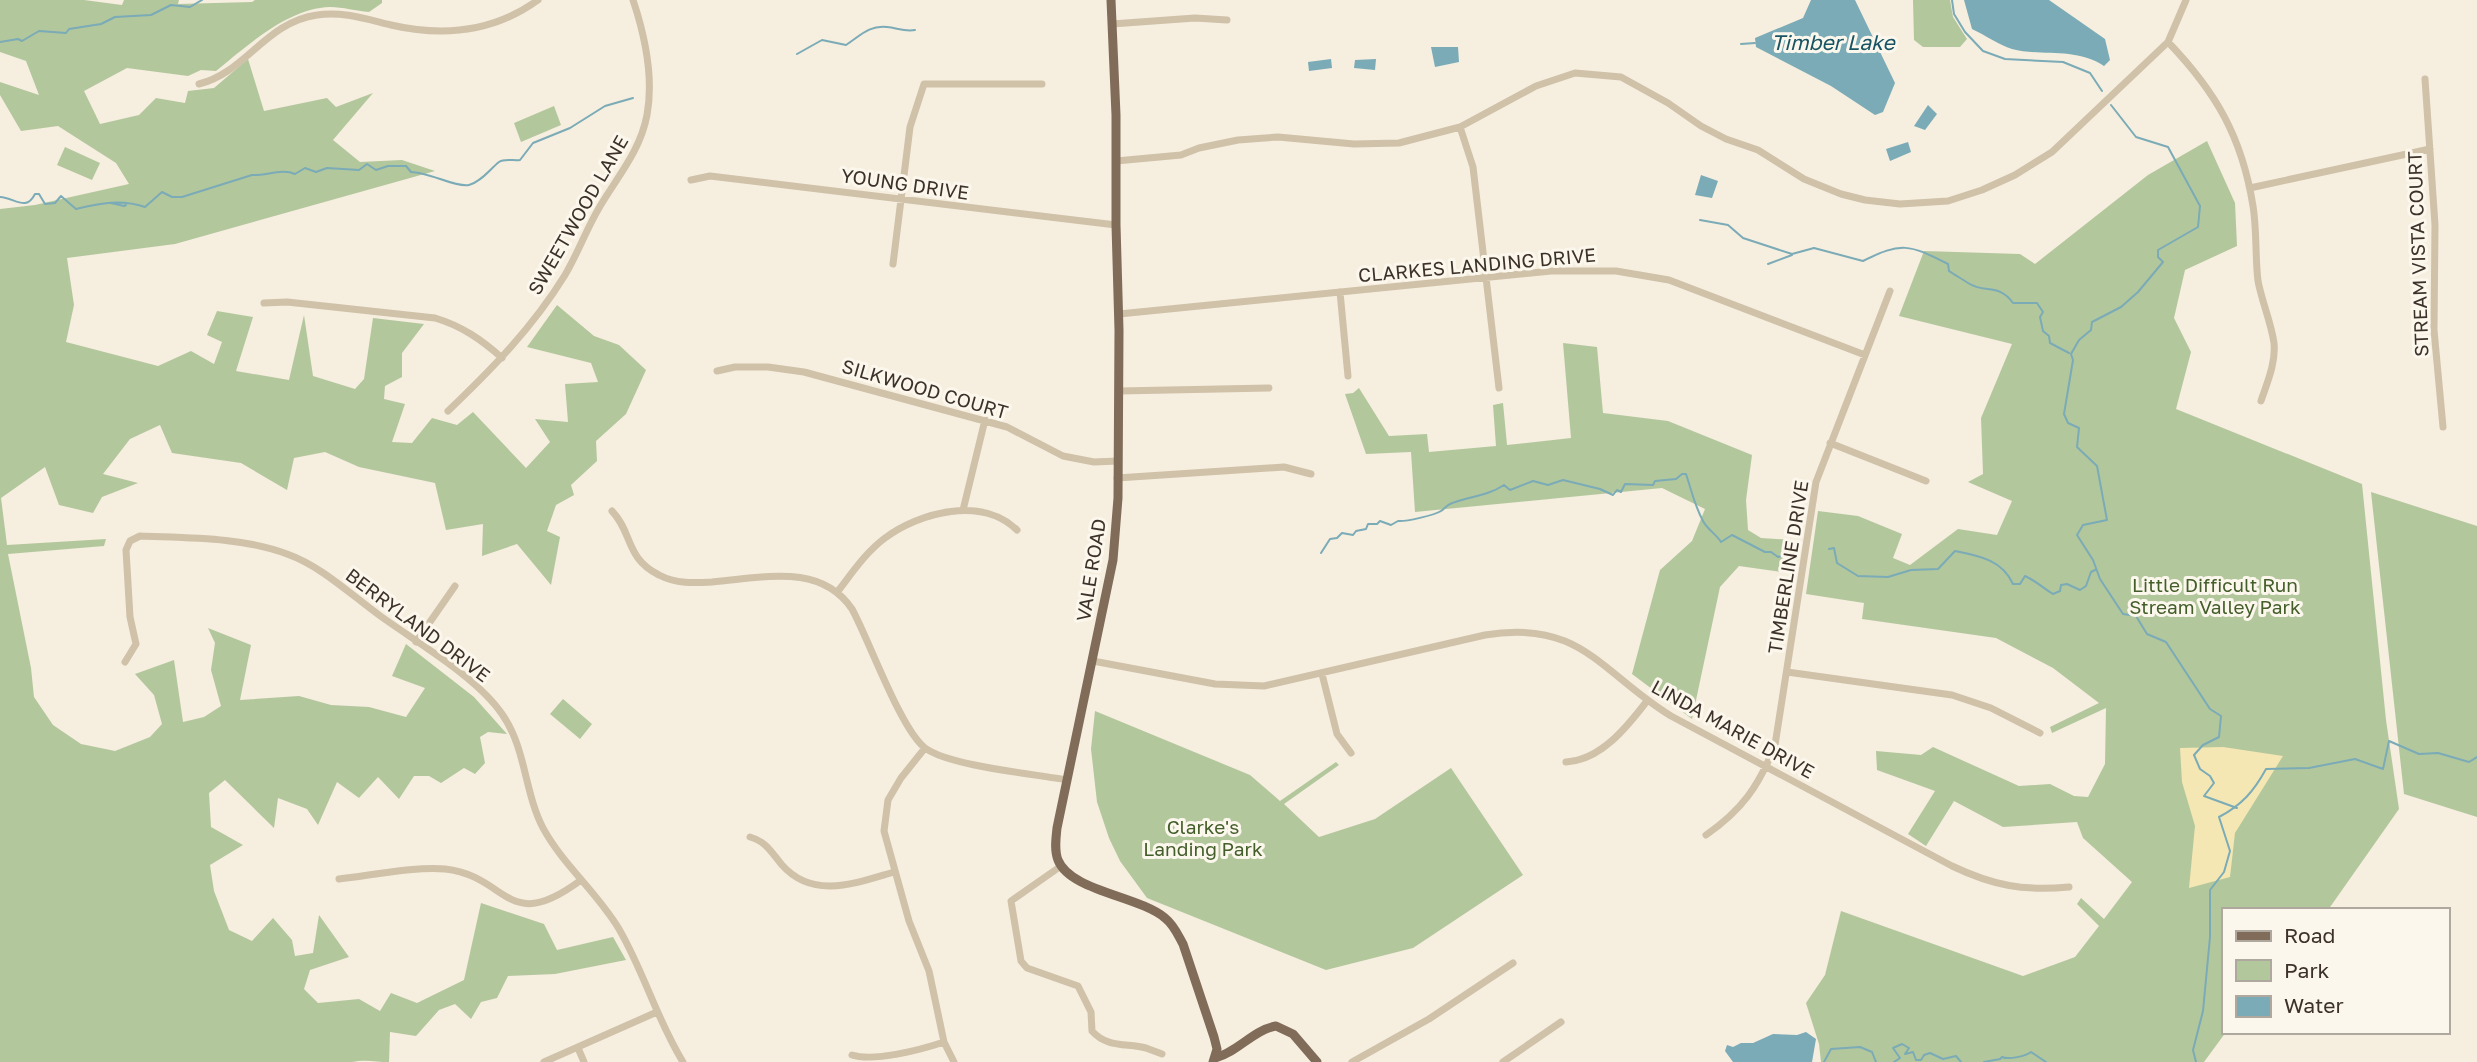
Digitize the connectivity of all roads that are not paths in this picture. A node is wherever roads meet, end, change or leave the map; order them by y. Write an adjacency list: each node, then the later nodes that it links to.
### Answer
1 (538, 0): 9 (street)
2 (633, 0): 25 (street, SWEETWOOD LANE)
3 (1111, 0): 6 (main road, VALE ROAD)
4 (2186, 0): 7 (street)
5 (1227, 20): 6 (street)
6 (1112, 24): 13 (main road, VALE ROAD)
7 (2168, 42): 11 (street); 15 (street)
8 (2425, 79): 12 (street, STREAM VISTA COURT)
9 (199, 83)
10 (1042, 84): 16 (street)
11 (1460, 127): 13 (street); 19 (street)
12 (2430, 149): 15 (street); 34 (street, STREAM VISTA COURT)
13 (1116, 161): 17 (main road, VALE ROAD)
14 (691, 180): 16 (street, YOUNG DRIVE)
15 (2250, 188): 31 (street)
16 (902, 200): 17 (street, YOUNG DRIVE); 18 (street)
17 (1116, 225): 23 (main road, VALE ROAD)
18 (892, 264)
19 (1486, 277): 21 (street, CLARKES LANDING DRIVE); 24 (street, CLARKES LANDING DRIVE); 29 (street)
20 (1890, 291): 24 (street, TIMBERLINE DRIVE)
21 (1340, 292): 23 (street, CLARKES LANDING DRIVE); 27 (street)
22 (264, 303): 25 (street)
23 (1119, 314): 30 (main road, VALE ROAD)
24 (1865, 355): 35 (street, TIMBERLINE DRIVE)
25 (502, 358): 32 (street, SWEETWOOD LANE)
26 (717, 372): 33 (street, SILKWOOD COURT)
27 (1348, 376)
28 (1269, 388): 30 (street)
29 (1499, 388)
30 (1119, 391): 36 (main road, VALE ROAD)
31 (2261, 401)
32 (448, 411)
33 (985, 421): 36 (street, SILKWOOD COURT); 40 (street)
34 (2443, 427)
35 (1830, 443): 39 (street); 48 (street, TIMBERLINE DRIVE)
36 (1118, 461): 38 (main road, VALE ROAD)
37 (1311, 474): 38 (street)
38 (1117, 478): 46 (main road, VALE ROAD)
39 (1926, 481)
40 (963, 510): 42 (street); 44 (street)
41 (612, 511): 44 (street)
42 (1017, 530)
43 (456, 586): 45 (street)
44 (838, 591): 52 (street)
45 (416, 642): 47 (street, BERRYLAND DRIVE); 62 (street, BERRYLAND DRIVE)
46 (1093, 661): 49 (street, LINDA MARIE DRIVE); 56 (main road, VALE ROAD)
47 (125, 662)
48 (1787, 672): 51 (street); 55 (street, TIMBERLINE DRIVE)
49 (1322, 674): 50 (street, LINDA MARIE DRIVE); 53 (street)
50 (1647, 701): 54 (street); 55 (street, LINDA MARIE DRIVE)
51 (2040, 733)
52 (925, 748): 56 (street); 60 (street)
53 (1351, 753)
54 (1566, 762)
55 (1767, 767): 57 (street, TIMBERLINE DRIVE); 63 (street, LINDA MARIE DRIVE)
56 (1067, 780): 59 (main road, VALE ROAD)
57 (1706, 835)
58 (750, 837): 60 (street)
59 (1061, 866): 69 (street); 71 (main road)
60 (894, 872): 67 (street)
61 (339, 880): 62 (street)
62 (581, 880): 65 (street, BERRYLAND DRIVE)
63 (2069, 887)
64 (1513, 963): 77 (street)
65 (657, 1012): 68 (street); 74 (street, BERRYLAND DRIVE)
66 (1561, 1022): 78 (street)
67 (944, 1042): 70 (street); 75 (street)
68 (578, 1048): 72 (street); 73 (street)
69 (1162, 1054)
70 (852, 1055)
71 (1214, 1060): 76 (main road)
72 (544, 1062)
73 (584, 1062)
74 (683, 1062)
75 (954, 1062)
76 (1317, 1062)
77 (1352, 1062)
78 (1503, 1062)

